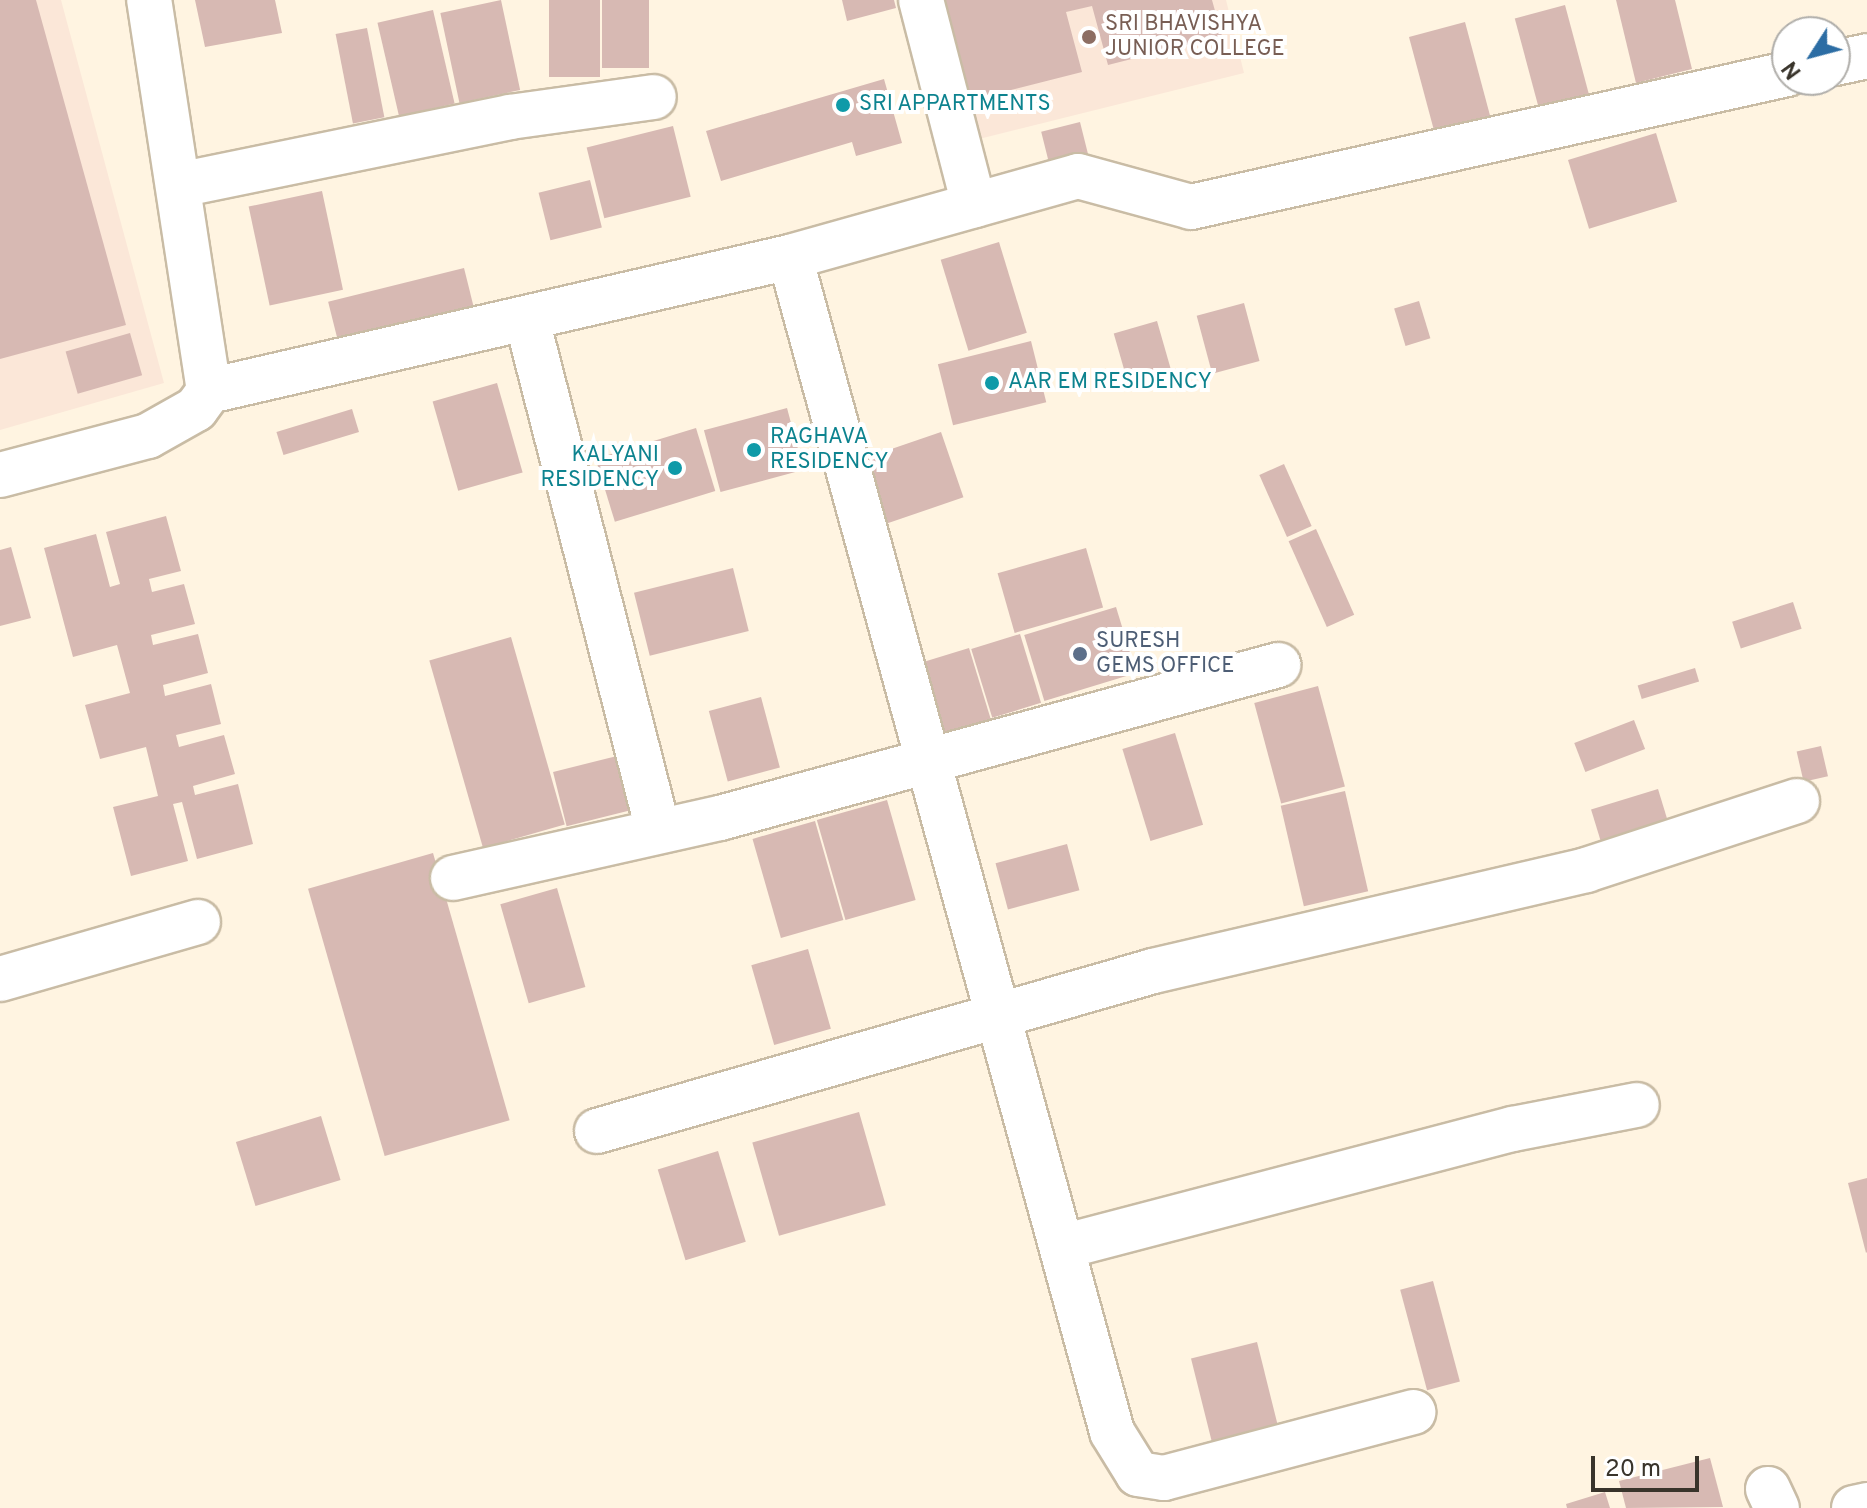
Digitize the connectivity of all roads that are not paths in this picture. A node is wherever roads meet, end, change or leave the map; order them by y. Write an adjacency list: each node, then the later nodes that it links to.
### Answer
1 (149, 0): 5 (street)
2 (921, 0): 6 (street)
3 (1771, 78): 6 (street)
4 (654, 97): 5 (street)
5 (179, 185): 9 (street)
6 (974, 205): 7 (street)
7 (790, 257): 8 (street); 12 (street)
8 (527, 320): 9 (street); 14 (street)
9 (209, 391): 10 (street)
10 (0, 475)
11 (1278, 665): 12 (street)
12 (925, 761): 14 (street); 18 (street)
13 (1797, 801): 18 (street)
14 (658, 830): 15 (street)
15 (453, 878)
16 (198, 922): 17 (street)
17 (0, 979)
18 (997, 1020): 20 (street); 21 (street)
19 (1637, 1105): 21 (street)
20 (597, 1131)
21 (1066, 1246): 22 (street)
22 (1413, 1412)
23 (1867, 1505): 24 (street)
24 (1854, 1508)

